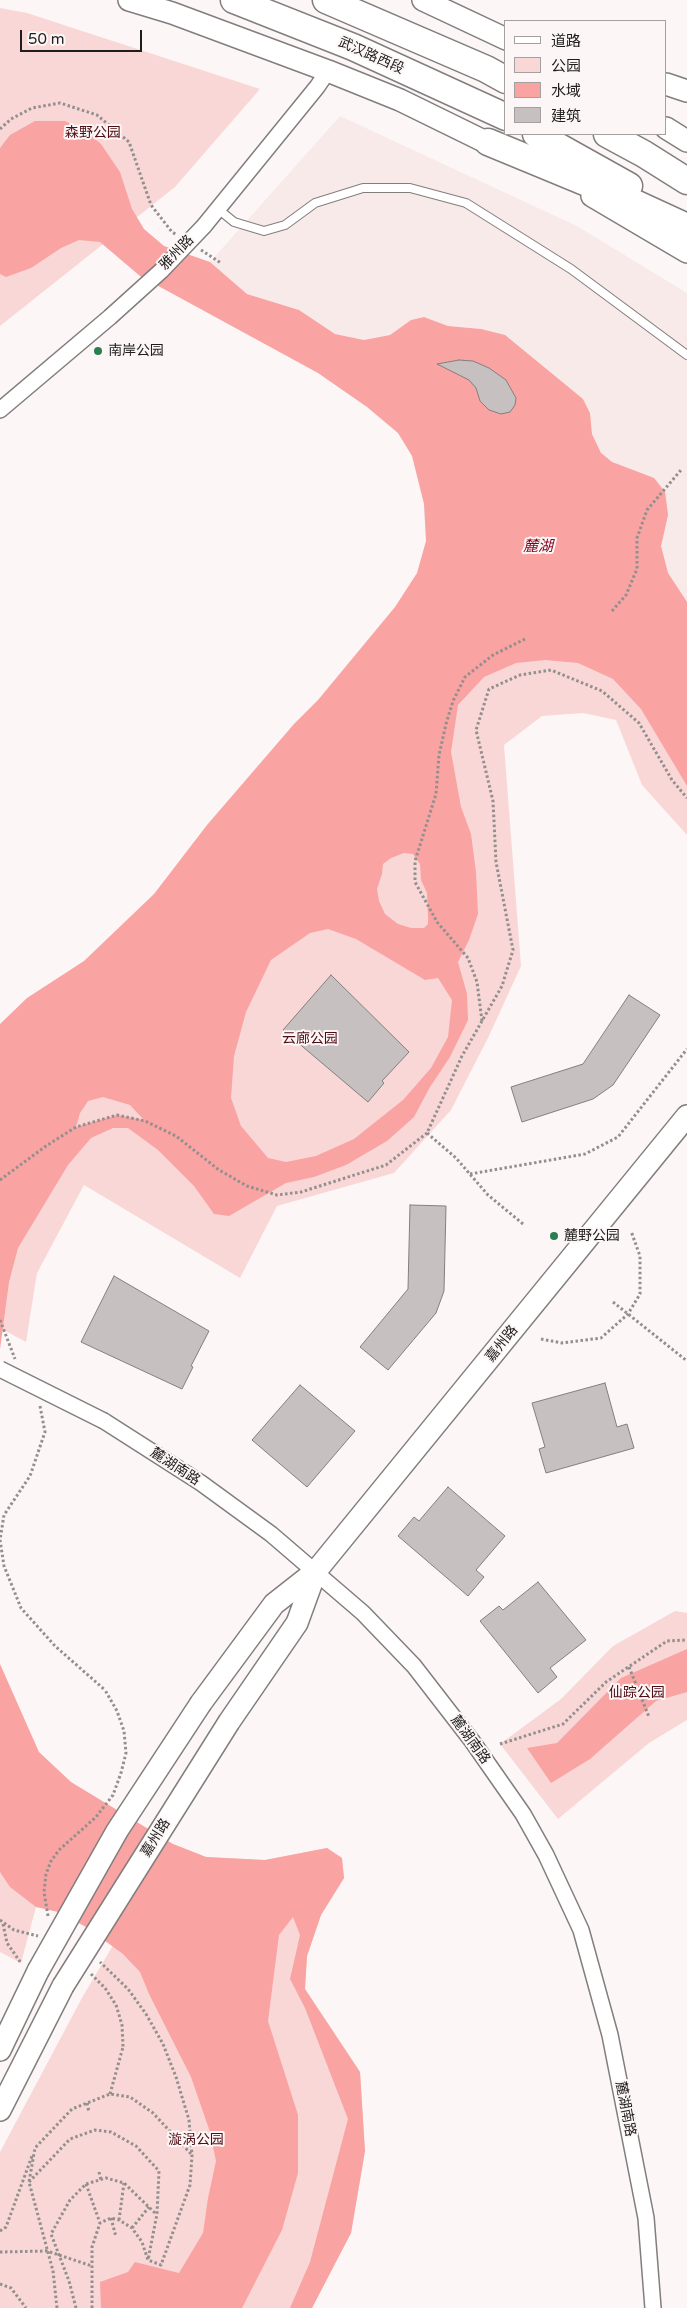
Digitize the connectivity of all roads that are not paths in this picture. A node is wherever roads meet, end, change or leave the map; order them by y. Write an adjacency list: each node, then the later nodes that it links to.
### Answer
1 (129, 0): 7 (street)
2 (234, 0): 11 (highway, 武汉路西段)
3 (326, 0): 8 (highway)
4 (424, 0): 5 (street)
5 (445, 5): 6 (street)
6 (504, 39)
7 (328, 70): 16 (street); 18 (street, 雅州路)
8 (504, 79)
9 (667, 84): 10 (street)
10 (687, 91)
11 (504, 116)
12 (667, 129): 15 (street)
13 (538, 135): 19 (highway)
14 (609, 135): 17 (highway)
15 (687, 141)
16 (488, 142): 20 (highway); 21 (street)
17 (687, 181)
18 (218, 209): 22 (lane); 23 (street, 雅州路, bridge)
19 (687, 221)
20 (687, 227)
21 (687, 252)
22 (687, 355)
23 (0, 410)
24 (687, 1116): 26 (street, 嘉州路)
25 (0, 1368): 26 (street, 麓湖南路, bridge)
26 (316, 1571): 27 (street, 嘉州路, bridge); 28 (street, 嘉州路, bridge); 29 (street, 麓湖南路)
27 (0, 2050)
28 (0, 2110)
29 (653, 2308)

